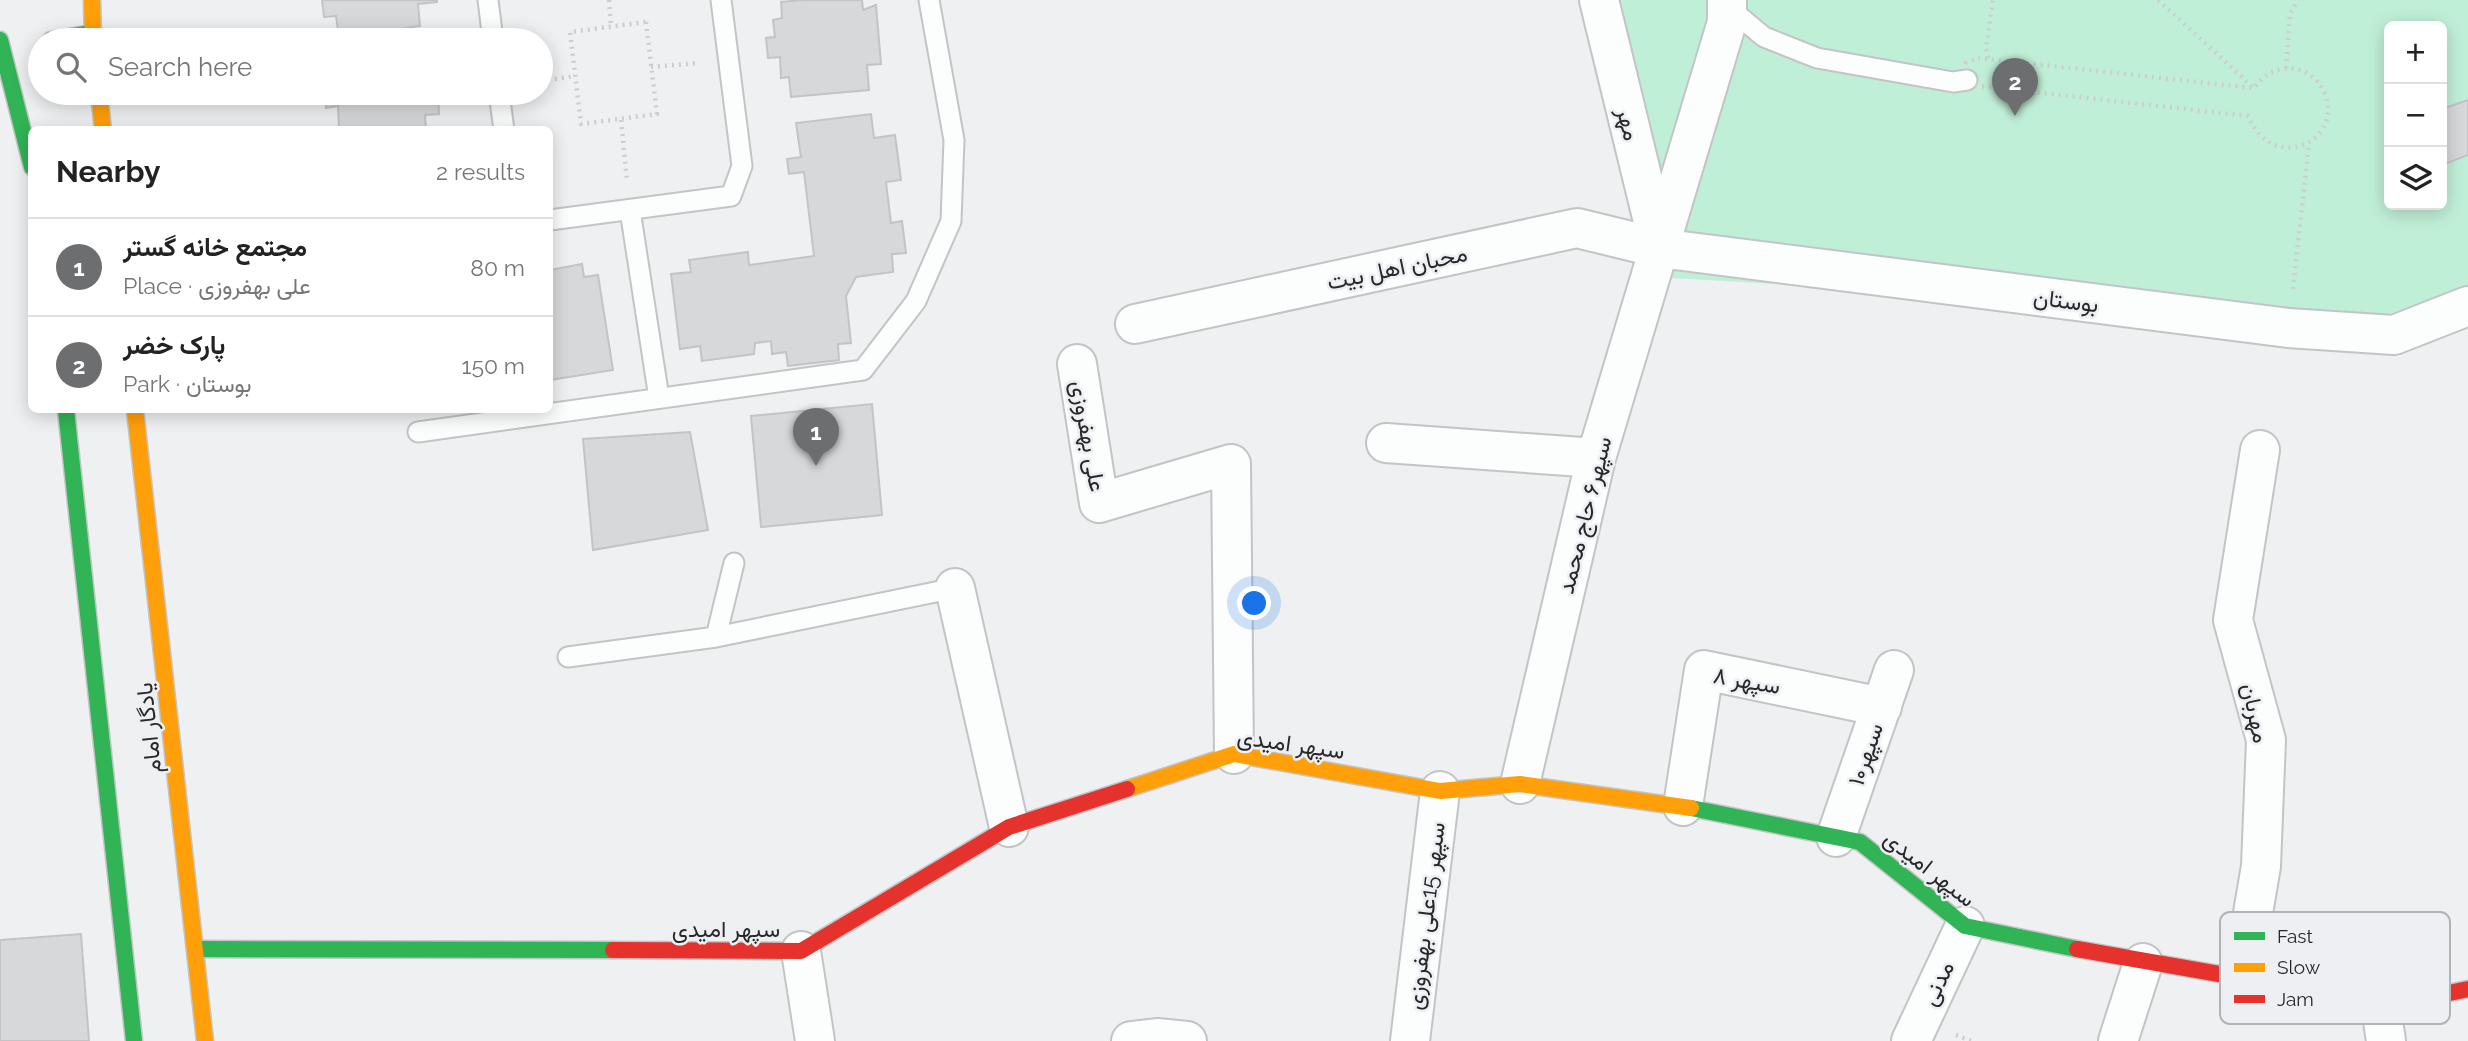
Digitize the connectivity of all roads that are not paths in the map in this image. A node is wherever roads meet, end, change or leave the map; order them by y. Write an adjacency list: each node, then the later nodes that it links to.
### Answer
1 (92, 0): 7 (street)
2 (488, 0): 8 (lane)
3 (721, 0): 16 (lane)
4 (929, 0): 22 (lane)
5 (1599, 0): 18 (street, مهر)
6 (1727, 3): 10 (lane); 18 (street, سپهر۶ حاج محمد)
7 (92, 28)
8 (492, 28)
9 (7, 45): 15 (street)
10 (1967, 80)
11 (100, 105): 13 (street)
12 (501, 105): 14 (lane)
13 (103, 126)
14 (503, 126)
15 (28, 147)
16 (630, 210): 17 (lane); 22 (lane)
17 (553, 220)
18 (1659, 248): 19 (street, بوستان); 20 (street, محبان اهل بیت); 30 (street, سپهر۶ حاج محمد)
19 (2468, 306)
20 (1135, 324)
21 (1077, 364): 37 (street, علی بهفروزی)
22 (659, 398): 25 (lane)
23 (66, 413): 51 (street, یادگار امام)
24 (135, 413): 45 (street, یادگار امام)
25 (553, 413)
26 (553, 413): 27 (lane)
27 (418, 432)
28 (1386, 443): 30 (street)
29 (2260, 450): 43 (street, مهربان)
30 (1596, 458): 38 (street, سپهر۶ حاج محمد)
31 (733, 563): 33 (lane)
32 (955, 588): 33 (lane); 41 (street)
33 (716, 637): 34 (lane)
34 (568, 657)
35 (1894, 670): 36 (street, سپهر۱۰)
36 (1882, 707): 40 (street, سپهر ۸); 42 (street, سپهر۱۰)
37 (1234, 754): 39 (street, سپهر امیدی); 41 (street, سپهر امیدی)
38 (1520, 784): 39 (street, سپهر امیدی); 40 (street, سپهر امیدی)
39 (1440, 791): 56 (street, سپهر 15علی بهفروزی)
40 (1683, 806): 42 (street, سپهر امیدی)
41 (1009, 827): 46 (street, سپهر امیدی)
42 (1836, 837): 44 (street, سپهر امیدی)
43 (2253, 912)
44 (1965, 926): 47 (street, سپهر امیدی); 57 (street, مدنی)
45 (196, 949): 46 (street, سپهر امیدی); 52 (street, یادگار امام)
46 (801, 951): 53 (street)
47 (2143, 963): 48 (street, سپهر امیدی); 58 (street)
48 (2220, 975)
49 (2468, 989): 50 (street)
50 (2450, 996)
51 (134, 1041)
52 (205, 1041)
53 (815, 1041)
54 (1131, 1041): 55 (street)
55 (1187, 1041)
56 (1410, 1041)
57 (1911, 1041)
58 (2118, 1041)

